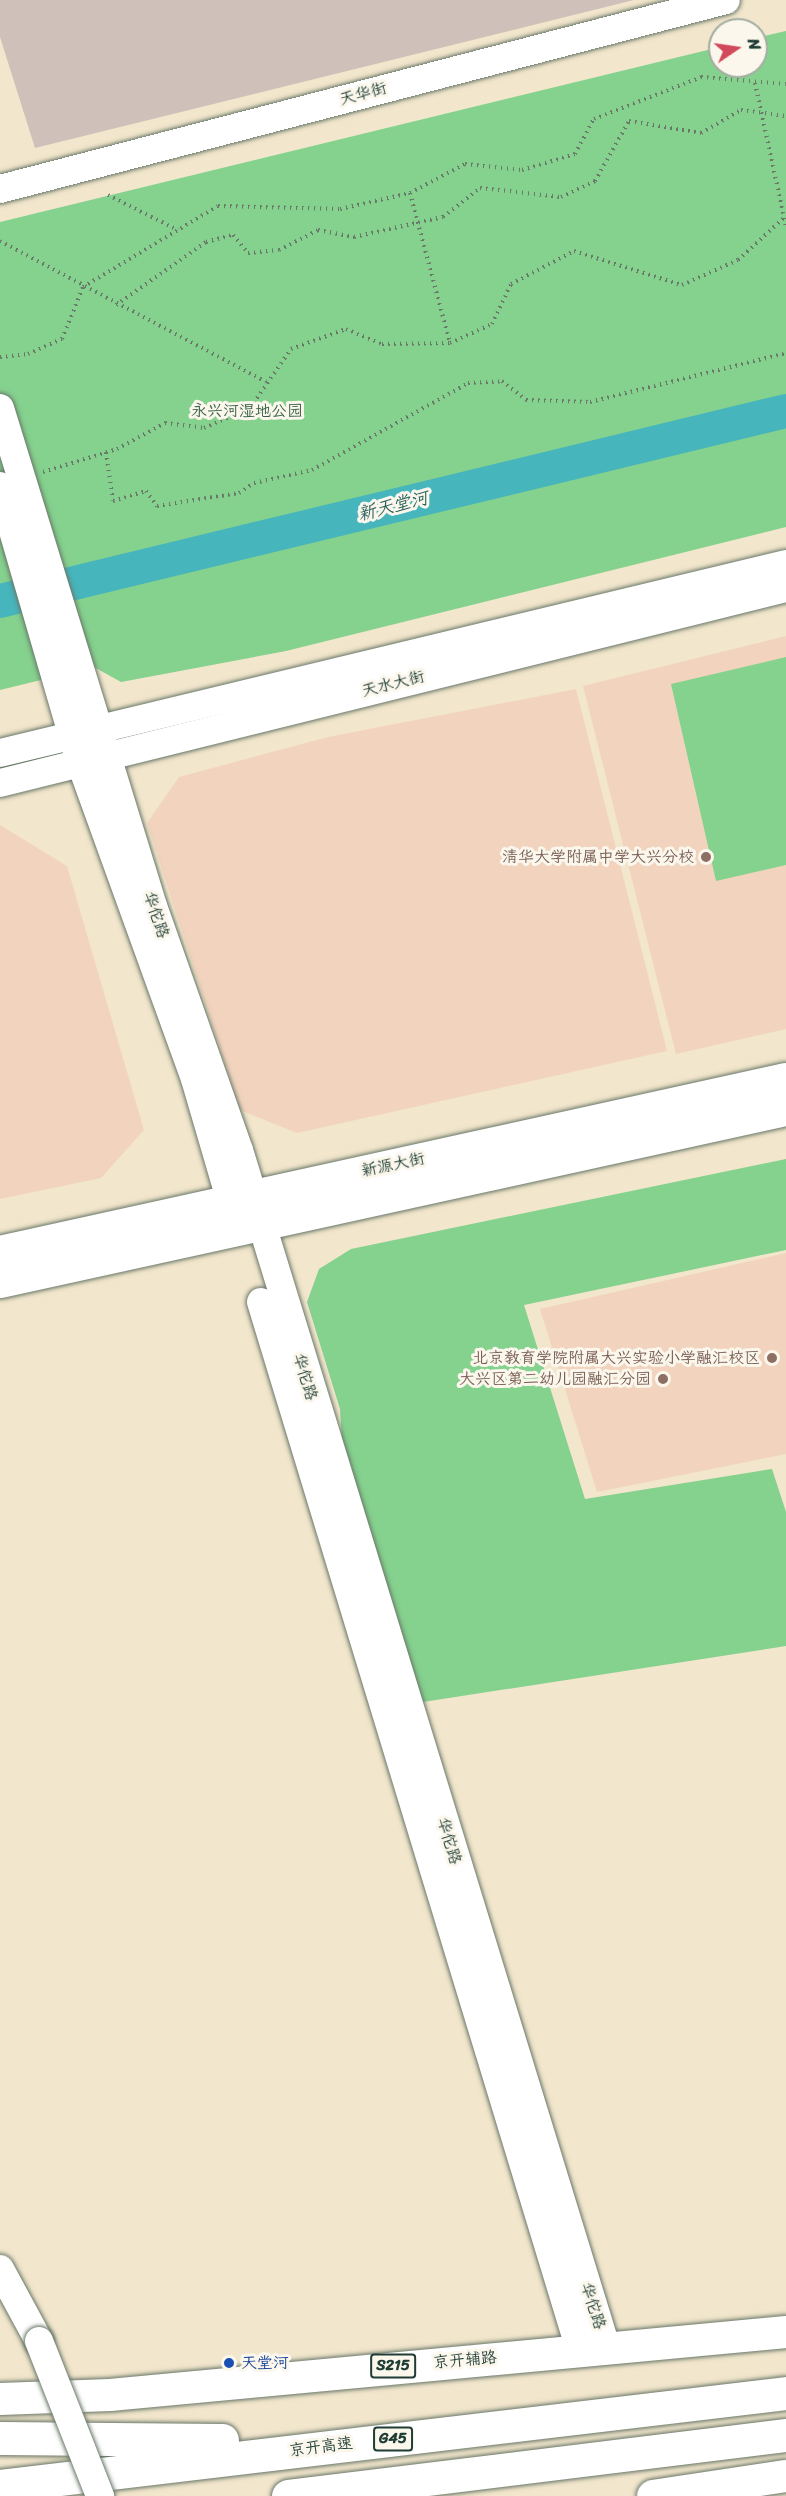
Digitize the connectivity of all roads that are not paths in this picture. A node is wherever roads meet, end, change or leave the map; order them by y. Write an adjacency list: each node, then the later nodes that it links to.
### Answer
1 (726, 0): 2 (street, 天华街)
2 (0, 189)
3 (0, 408): 5 (street, 华佗路)
4 (0, 486): 5 (street, 华佗路)
5 (25, 534): 8 (street, 华佗路)
6 (786, 564): 8 (street, 天水大街)
7 (786, 588): 10 (street, 天水大街)
8 (85, 734): 9 (street, 天水大街); 10 (street, 华佗路)
9 (0, 753)
10 (93, 761): 11 (street, 天水大街); 14 (street, 华佗路)
11 (0, 783)
12 (786, 1079): 14 (main road, 新源大街)
13 (786, 1110): 14 (main road, 新源大街)
14 (245, 1212): 15 (main road, 新源大街); 16 (main road, 新源大街); 19 (street, 华佗路)
15 (0, 1251)
16 (0, 1282)
17 (0, 2269): 27 (street, bridge)
18 (786, 2332): 19 (main road, 京开辅路 / S215)
19 (593, 2349): 21 (main road, 京开辅路 / S215)
20 (786, 2393): 24 (highway, 京开高速 / G45)
21 (0, 2399)
22 (786, 2435): 28 (highway)
23 (0, 2438): 24 (highway)
24 (338, 2446): 26 (highway, 京开高速 / G45)
25 (786, 2476): 29 (main road)
26 (0, 2486)
27 (100, 2496)
28 (288, 2496)
29 (655, 2496)

